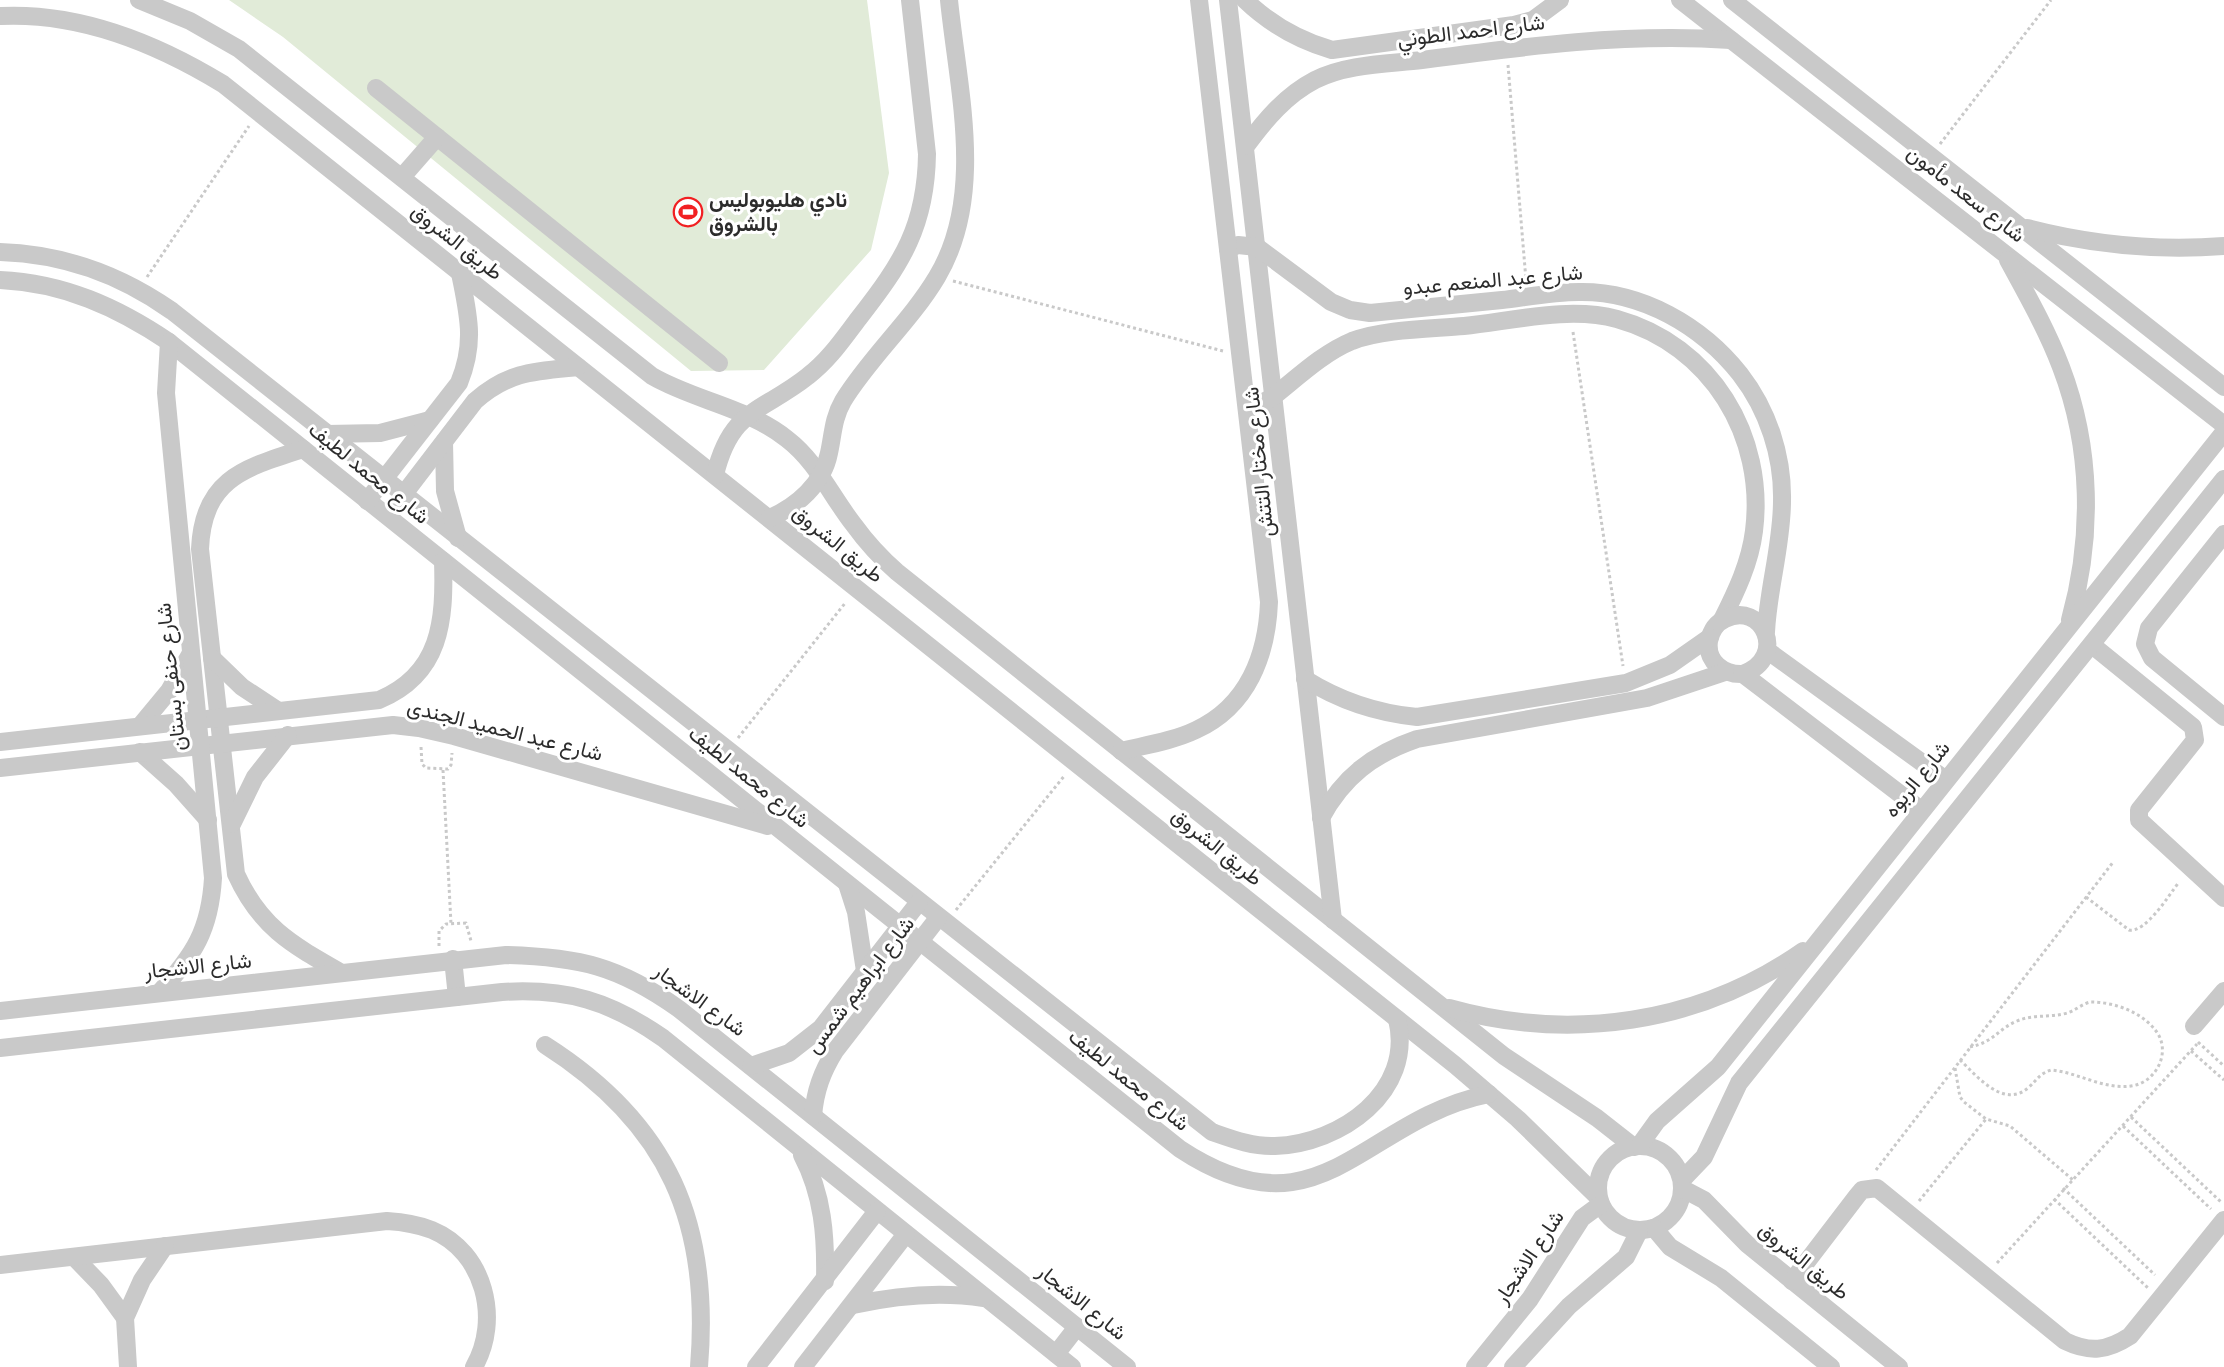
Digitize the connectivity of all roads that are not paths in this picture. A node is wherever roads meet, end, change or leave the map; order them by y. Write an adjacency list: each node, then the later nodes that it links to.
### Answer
1 (139, 0): 19 (street, طريق الشروق)
2 (910, 0): 34 (street)
3 (949, 0): 41 (street)
4 (1199, 0): 15 (street, شارع مختار التتش)
5 (1228, 0): 14 (street, شارع مختار التتش)
6 (1245, 0): 11 (street, شارع احمد الطوني)
7 (1560, 0): 11 (street, شارع احمد الطوني)
8 (1680, 0): 12 (street, شارع سعد مأمون)
9 (1732, 0): 20 (street, شارع سعد مأمون)
10 (0, 16): 26 (street, طريق الشروق)
11 (1485, 29): 13 (street)
12 (1731, 40): 13 (street, شارع احمد الطوني); 25 (street, شارع سعد مأمون)
13 (1487, 51): 18 (street, شارع احمد الطوني)
14 (1236, 71): 15 (street); 18 (street, شارع مختار التتش)
15 (1208, 75): 23 (street, شارع مختار التتش)
16 (376, 88): 17 (street)
17 (437, 137): 19 (street); 29 (street)
18 (1246, 146): 22 (street, شارع مختار التتش)
19 (402, 177): 34 (street, طريق الشروق)
20 (2019, 225): 21 (street); 31 (street, شارع سعد مأمون)
21 (2224, 246)
22 (1257, 247): 23 (street); 32 (street, شارع مختار التتش); 56 (street, شارع عبد المنعم عبدو)
23 (1228, 249): 33 (street, شارع مختار التتش)
24 (0, 252): 38 (street, شارع محمد لطيف)
25 (2005, 253): 36 (street, شارع سعد مأمون); 55 (street)
26 (460, 273): 30 (street, طريق الشروق); 35 (street)
27 (0, 280): 28 (street, شارع محمد لطيف)
28 (170, 342): 40 (street, شارع محمد لطيف); 60 (street, شارع حنفى بستان)
29 (719, 363)
30 (578, 367): 39 (street); 42 (street, طريق الشروق)
31 (2224, 387)
32 (1274, 396): 33 (street, شارع عبد المنعم عبدو); 52 (street, شارع مختار التتش); 54 (street, شارع عبد المنعم عبدو)
33 (1246, 401): 53 (street, شارع مختار التتش)
34 (748, 415): 41 (street, طريق الشروق); 42 (street)
35 (430, 420): 38 (street); 43 (street)
36 (2224, 425)
37 (2224, 432): 55 (street, شارع الربوه)
38 (327, 434): 43 (street, شارع محمد لطيف)
39 (444, 442): 45 (street); 50 (street)
40 (303, 450): 46 (street, شارع محمد لطيف); 61 (street, شارع حنفى بستان)
41 (821, 474): 48 (street); 75 (street, طريق الشروق)
42 (715, 475): 48 (street, طريق الشروق)
43 (384, 479): 45 (street, شارع محمد لطيف); 46 (street)
44 (2224, 479): 58 (street)
45 (404, 494): 47 (street); 50 (street, شارع محمد لطيف)
46 (367, 501): 47 (street, شارع محمد لطيف)
47 (387, 516): 51 (street, شارع محمد لطيف)
48 (770, 518): 100 (street, طريق الشروق)
49 (2224, 534): 68 (street)
50 (458, 538): 86 (street, شارع محمد لطيف)
51 (443, 561): 65 (street, شارع عبد الحميد الجندى); 83 (street, شارع محمد لطيف)
52 (1294, 580): 53 (street); 63 (street, شارع مختار التتش)
53 (1267, 581): 75 (street, شارع مختار التتش)
54 (1722, 621): 56 (street); 57 (street)
55 (2068, 627): 64 (street, شارع الربوه)
56 (1766, 632): 59 (street)
57 (1710, 637): 62 (street); 63 (street)
58 (2092, 645): 66 (street); 85 (street)
59 (1768, 651): 62 (street); 78 (street)
60 (191, 653): 69 (street, شارع حنفى بستان); 70 (street)
61 (212, 658): 65 (street); 67 (street, شارع حنفى بستان)
62 (1734, 673): 79 (street); 80 (street)
63 (1305, 679): 80 (street, شارع مختار التتش)
64 (2015, 693): 66 (street); 78 (street, شارع الربوه)
65 (277, 710): 67 (street, شارع عبد الحميد الجندى)
66 (2038, 712): 106 (street)
67 (219, 717): 69 (street, شارع عبد الحميد الجندى); 73 (street, شارع حنفى بستان)
68 (2224, 717)
69 (198, 719): 70 (street, شارع عبد الحميد الجندى); 74 (street, شارع حنفى بستان)
70 (140, 726): 72 (street, شارع عبد الحميد الجندى)
71 (288, 735): 73 (street, شارع عبد الحميد الجندى); 82 (street); 83 (street, شارع عبد الحميد الجندى)
72 (0, 742)
73 (222, 742): 74 (street, شارع عبد الحميد الجندى); 82 (street, شارع حنفى بستان)
74 (201, 745): 76 (street, شارع عبد الحميد الجندى); 81 (street, شارع حنفى بستان)
75 (1121, 751): 88 (street, طريق الشروق)
76 (140, 752): 77 (street, شارع عبد الحميد الجندى); 81 (street)
77 (0, 768)
78 (1946, 780): 79 (street, شارع الربوه)
79 (1921, 810): 90 (street, شارع الربوه)
80 (1321, 818): 88 (street, شارع مختار التتش)
81 (208, 820): 96 (street, شارع حنفى بستان)
82 (231, 825): 94 (street, شارع حنفى بستان)
83 (778, 828): 84 (street, شارع محمد لطيف)
84 (847, 884): 89 (street, شارع محمد لطيف); 93 (street)
85 (2224, 898)
86 (919, 902): 87 (street, شارع محمد لطيف); 89 (street, شارع ابراهيم شمس)
87 (942, 920): 91 (street, شارع ابراهيم شمس); 100 (street, شارع محمد لطيف)
88 (1333, 920): 98 (street, طريق الشروق)
89 (900, 926): 91 (street, شارع محمد لطيف); 93 (street, شارع ابراهيم شمس)
90 (1819, 940): 98 (street); 105 (street, شارع الربوه)
91 (920, 942): 107 (street, شارع محمد لطيف); 108 (street, شارع ابراهيم شمس)
92 (447, 960): 94 (street, شارع الاشجار); 97 (street); 104 (street, شارع الاشجار)
93 (865, 971): 104 (street, شارع ابراهيم شمس)
94 (340, 972): 96 (street, شارع الاشجار)
95 (2224, 991): 101 (street)
96 (159, 993): 99 (street, شارع الاشجار)
97 (457, 997): 103 (street); 110 (street)
98 (1441, 1006): 109 (street, طريق الشروق)
99 (0, 1011)
100 (1397, 1019): 107 (street, طريق الشروق)
101 (2199, 1035)
102 (545, 1045): 129 (street)
103 (0, 1048)
104 (751, 1066): 108 (street, شارع الاشجار)
105 (1718, 1067): 106 (street); 109 (street, شارع الربوه)
106 (1739, 1083): 111 (street)
107 (1489, 1094): 112 (street, طريق الشروق)
108 (813, 1116): 125 (street, شارع الاشجار)
109 (1636, 1146): 111 (street); 112 (street)
110 (799, 1148): 113 (street); 120 (street)
111 (1682, 1185): 115 (street); 121 (street, طريق الشروق)
112 (1600, 1201): 115 (street); 134 (street, شارع الاشجار)
113 (877, 1211): 116 (street); 120 (street)
114 (2224, 1220): 121 (street)
115 (1646, 1230): 135 (street); 136 (street)
116 (906, 1234): 122 (street); 123 (street)
117 (165, 1246): 118 (street); 124 (street); 128 (street)
118 (74, 1257): 119 (street); 124 (street)
119 (0, 1265)
120 (825, 1281): 130 (street)
121 (1792, 1281): 137 (street, طريق الشروق)
122 (986, 1298): 123 (street); 126 (street)
123 (852, 1305): 131 (street)
124 (125, 1318): 127 (street)
125 (1077, 1327): 126 (street); 133 (street, شارع الاشجار)
126 (1056, 1354): 132 (street)
127 (128, 1367)
128 (474, 1367)
129 (699, 1367)
130 (756, 1367)
131 (803, 1367)
132 (1072, 1367)
133 (1127, 1367)
134 (1475, 1367)
135 (1513, 1367)
136 (1831, 1367)
137 (1899, 1367)

